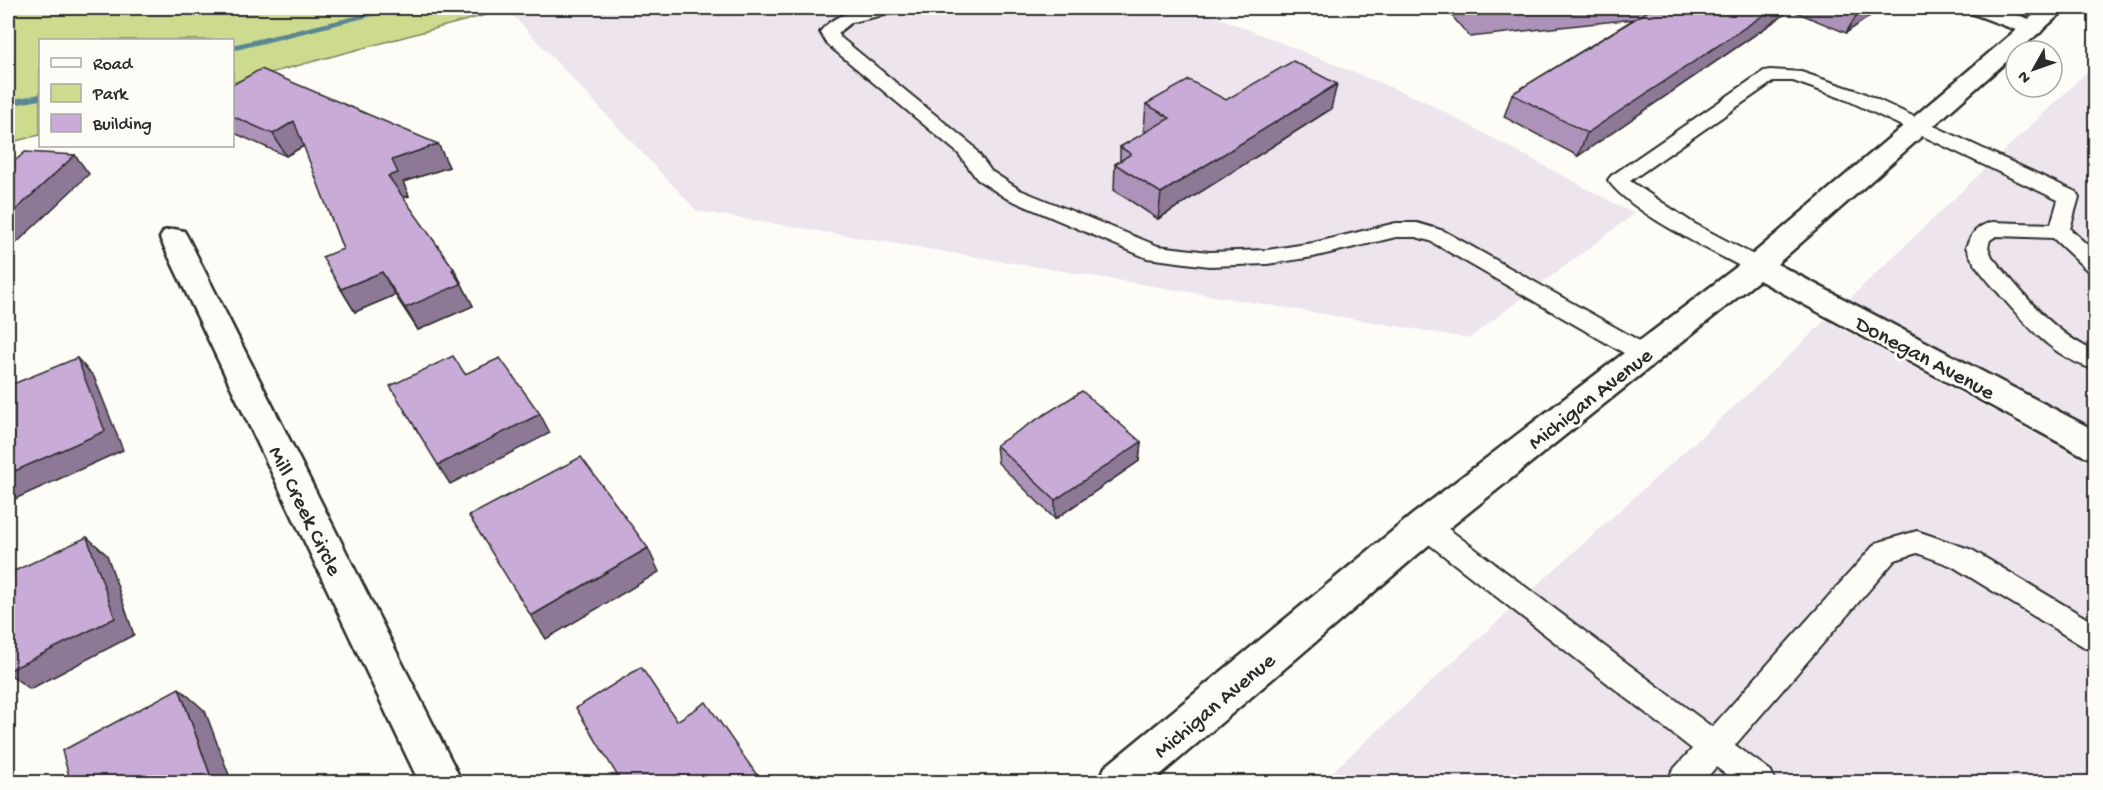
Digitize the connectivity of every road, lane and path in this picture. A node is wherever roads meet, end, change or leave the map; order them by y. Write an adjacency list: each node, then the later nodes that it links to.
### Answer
1 (891, 8): 10 (lane)
2 (1979, 8): 4 (main road)
3 (2055, 8): 4 (main road, Michigan Avenue)
4 (2032, 28): 5 (main road, Michigan Avenue)
5 (1920, 125): 6 (lane); 8 (main road, Michigan Avenue); 8 (lane)
6 (2059, 231): 9 (lane); 11 (lane)
7 (174, 238): 16 (main road, Mill Creek Circle)
8 (1756, 266): 10 (main road, Michigan Avenue); 12 (main road, Donegan Avenue)
9 (2096, 266)
10 (1644, 354): 13 (main road, Michigan Avenue)
11 (2096, 362)
12 (2096, 447)
13 (1425, 526): 15 (lane); 17 (main road, Michigan Avenue)
14 (2096, 639): 15 (lane)
15 (1713, 747): 18 (lane); 19 (lane)
16 (441, 783)
17 (1120, 783)
18 (1683, 783)
19 (1760, 783)

